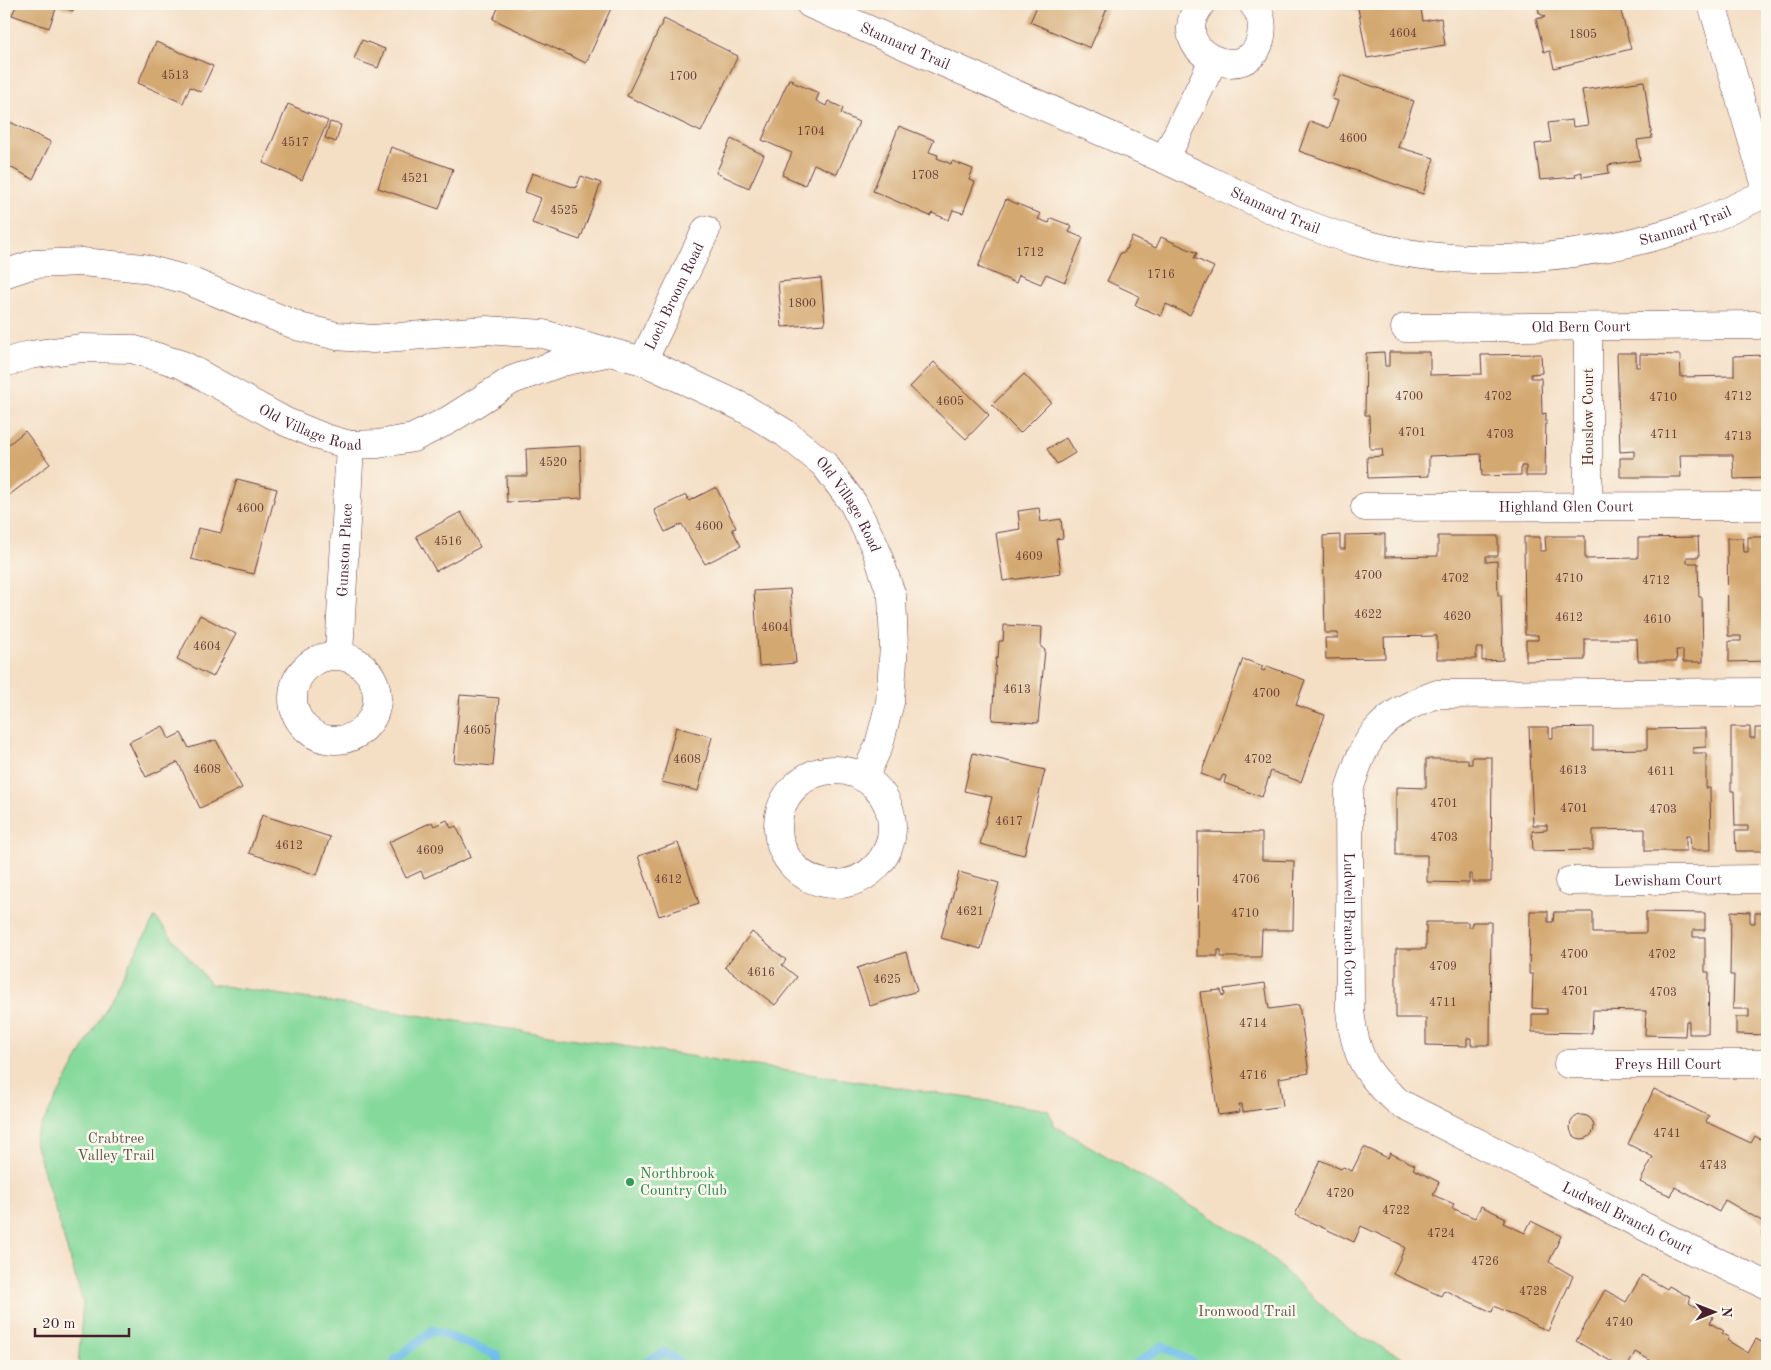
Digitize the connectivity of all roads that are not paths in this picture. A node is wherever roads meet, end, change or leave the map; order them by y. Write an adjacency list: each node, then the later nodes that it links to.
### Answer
1 (810, 4): 6 (street, Stannard Trail)
2 (1201, 4): 5 (street)
3 (1253, 4): 5 (street)
4 (1712, 4): 7 (street)
5 (1213, 61): 6 (street)
6 (1165, 159): 7 (street, Stannard Trail)
7 (1767, 191)
8 (706, 230): 14 (street, Loch Broom Road)
9 (4, 274): 13 (street, Old Village Road)
10 (1757, 325): 12 (street, Old Bern Court)
11 (1405, 328): 12 (street, Old Bern Court)
12 (1588, 328): 17 (street, Houslow Court)
13 (612, 351): 14 (street, Old Village Road); 16 (street, Old Village Road)
14 (643, 361): 22 (street, Old Village Road)
15 (4, 363): 16 (street, Old Village Road)
16 (350, 445): 20 (street, Gunston Place)
17 (1588, 506): 18 (street, Highland Glen Court); 19 (street, Highland Glen Court)
18 (1767, 506)
19 (1365, 507)
20 (339, 656)
21 (1767, 692): 27 (street, Ludwell Branch Court)
22 (864, 778): 22 (street)
23 (1767, 879): 24 (street, Lewisham Court)
24 (1569, 881)
25 (1568, 1064): 26 (street, Freys Hill Court)
26 (1767, 1064)
27 (1767, 1285)

